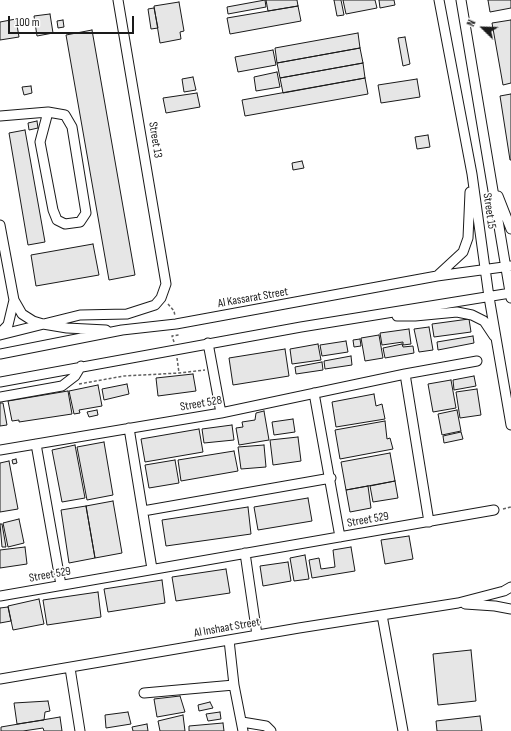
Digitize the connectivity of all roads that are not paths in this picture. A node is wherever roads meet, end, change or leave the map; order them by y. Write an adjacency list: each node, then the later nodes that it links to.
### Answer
1 (118, 0): 17 (street, Street 13)
2 (439, 0): 6 (street, Street 15)
3 (461, 0): 7 (street, Street 15)
4 (48, 112): 4 (street); 5 (street)
5 (0, 116)
6 (472, 174): 11 (street, Street 15); 12 (street)
7 (491, 180): 9 (street); 10 (street, Street 15)
8 (0, 225): 15 (street)
9 (511, 229)
10 (509, 267): 11 (street, Al Kassarat Street); 13 (street, Street 15)
11 (485, 271): 12 (street, Al Kassarat Street); 14 (street, Street 15)
12 (437, 276): 18 (street, Al Kassarat Street)
13 (511, 295): 14 (street)
14 (489, 297): 16 (street); 20 (street, Street 15)
15 (14, 300): 17 (street); 19 (street)
16 (374, 315): 20 (street); 21 (street)
17 (43, 324): 18 (street); 19 (street)
18 (122, 330): 22 (street, Al Kassarat Street)
19 (0, 334)
20 (495, 338): 30 (street, Street 15)
21 (208, 344): 24 (street); 29 (street)
22 (0, 354)
23 (477, 361): 25 (street, Street 528)
24 (81, 366): 26 (street); 28 (street)
25 (405, 374): 27 (street, Street 528); 37 (street)
26 (0, 382)
27 (314, 393): 29 (street, Street 528); 34 (street)
28 (0, 397)
29 (221, 413): 31 (street, Street 528)
30 (511, 425)
31 (130, 428): 32 (street, Street 528); 36 (street)
32 (36, 444): 33 (street, Street 528); 41 (street)
33 (0, 450)
34 (331, 478): 36 (street); 38 (street)
35 (494, 510): 37 (street, Street 529)
36 (143, 511): 40 (street)
37 (429, 522): 38 (street, Street 529)
38 (340, 537): 39 (street, Street 529)
39 (245, 554): 40 (street, Street 529); 47 (street)
40 (152, 570): 41 (street, Street 529)
41 (61, 586): 43 (street, Street 529)
42 (511, 587): 44 (street, Al Inshaat Street)
43 (0, 596)
44 (458, 603): 45 (street, Al Inshaat Street); 46 (street, Al Inshaat Street)
45 (511, 609)
46 (382, 615): 47 (street, Al Inshaat Street); 56 (street)
47 (257, 635): 48 (street, Al Inshaat Street)
48 (229, 640): 49 (street, Al Inshaat Street); 51 (street)
49 (70, 668): 50 (street, Al Inshaat Street); 54 (street)
50 (0, 679)
51 (234, 685): 52 (street); 53 (street)
52 (144, 693)
53 (242, 726): 55 (street)
54 (80, 731)
55 (271, 731)
56 (403, 731)

